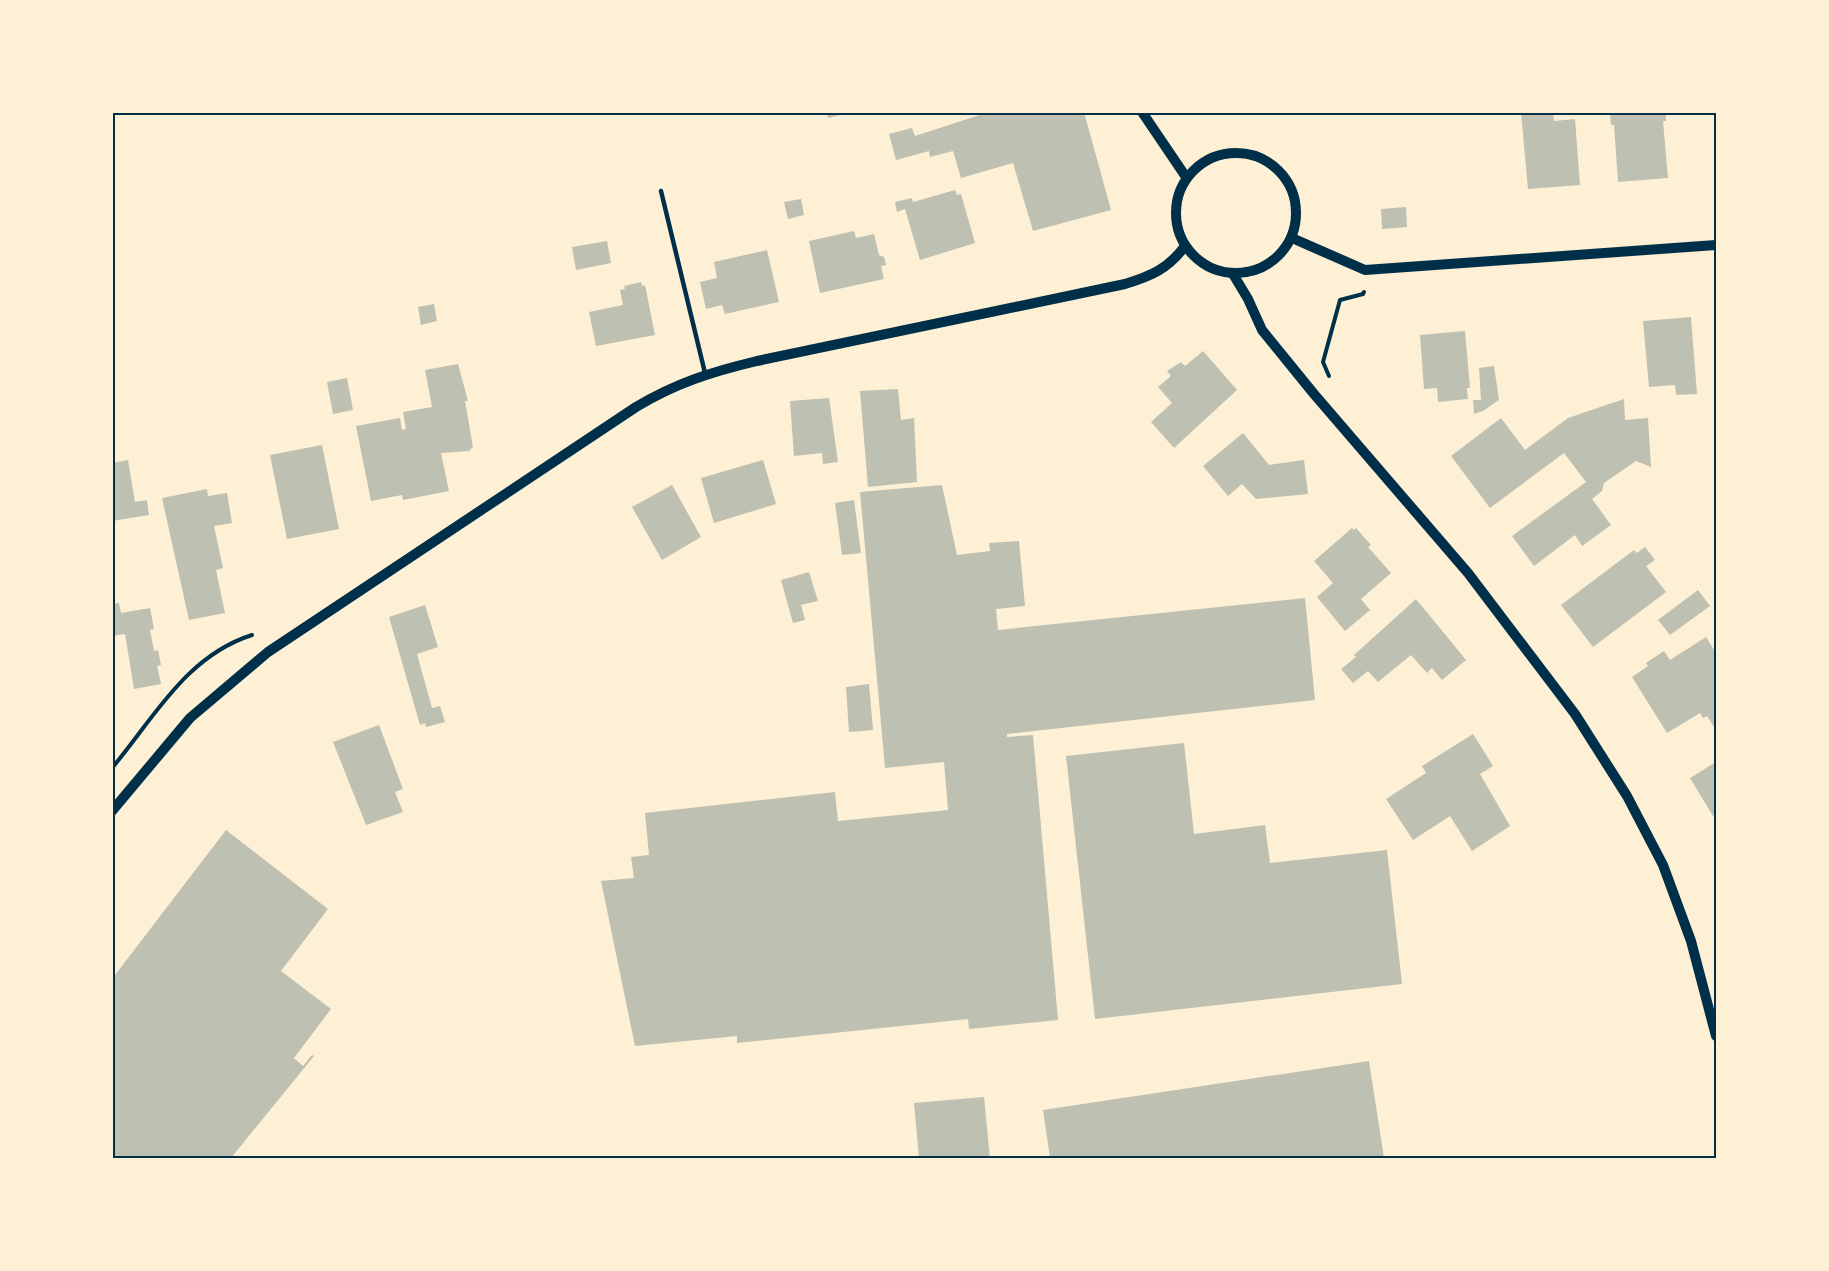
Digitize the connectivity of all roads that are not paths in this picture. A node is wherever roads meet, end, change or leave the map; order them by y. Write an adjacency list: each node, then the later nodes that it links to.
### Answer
1 (1142, 112): 2 (street)
2 (1186, 177): 4 (street); 6 (street)
3 (661, 191): 8 (lane)
4 (1292, 238): 5 (street); 7 (street)
5 (1716, 245)
6 (1185, 246): 7 (street); 8 (street)
7 (1233, 274): 10 (street)
8 (705, 373): 9 (street)
9 (112, 811)
10 (1716, 1036)

